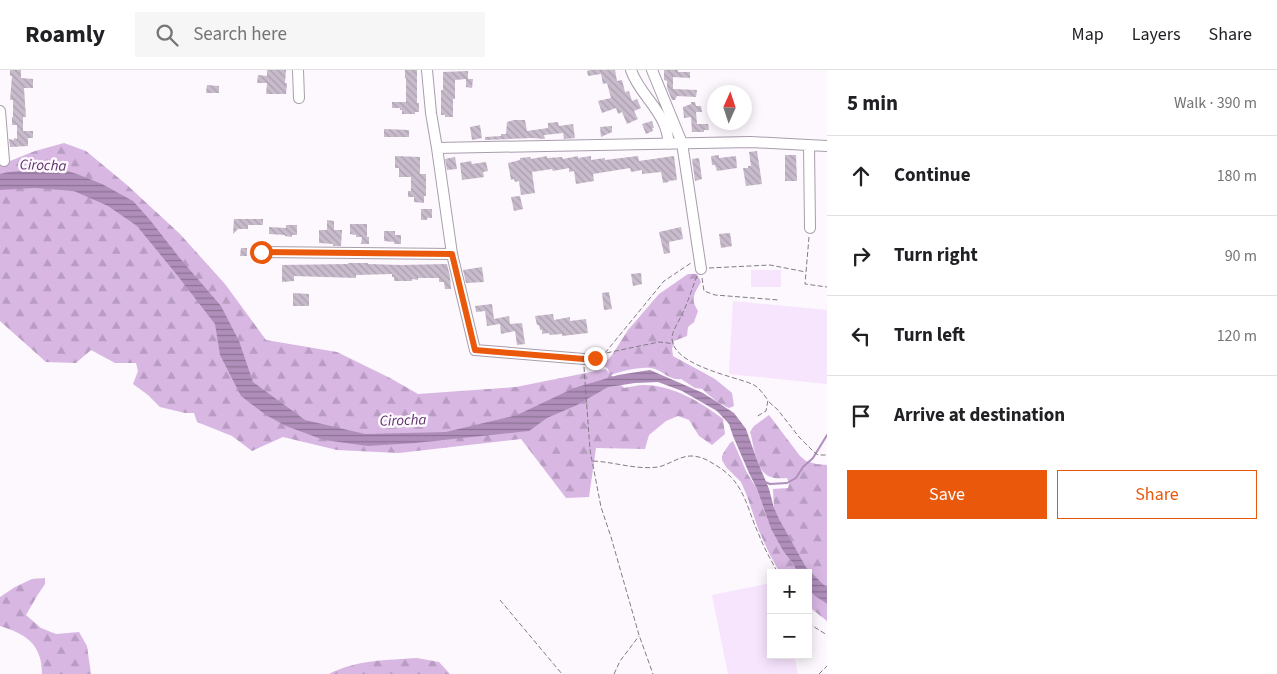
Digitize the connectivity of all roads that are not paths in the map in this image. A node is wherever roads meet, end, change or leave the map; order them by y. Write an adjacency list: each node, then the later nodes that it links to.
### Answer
1 (298, 70): 5 (street)
2 (428, 70): 11 (street)
3 (631, 70): 8 (street)
4 (652, 70): 7 (street)
5 (299, 98)
6 (0, 111): 12 (street)
7 (682, 143): 8 (street); 9 (street); 16 (street)
8 (669, 144): 11 (street)
9 (809, 146): 10 (street); 13 (street)
10 (827, 146)
11 (437, 148): 15 (street)
12 (4, 161)
13 (810, 228)
14 (261, 252): 15 (street)
15 (452, 254): 17 (street)
16 (701, 268)
17 (584, 364)

